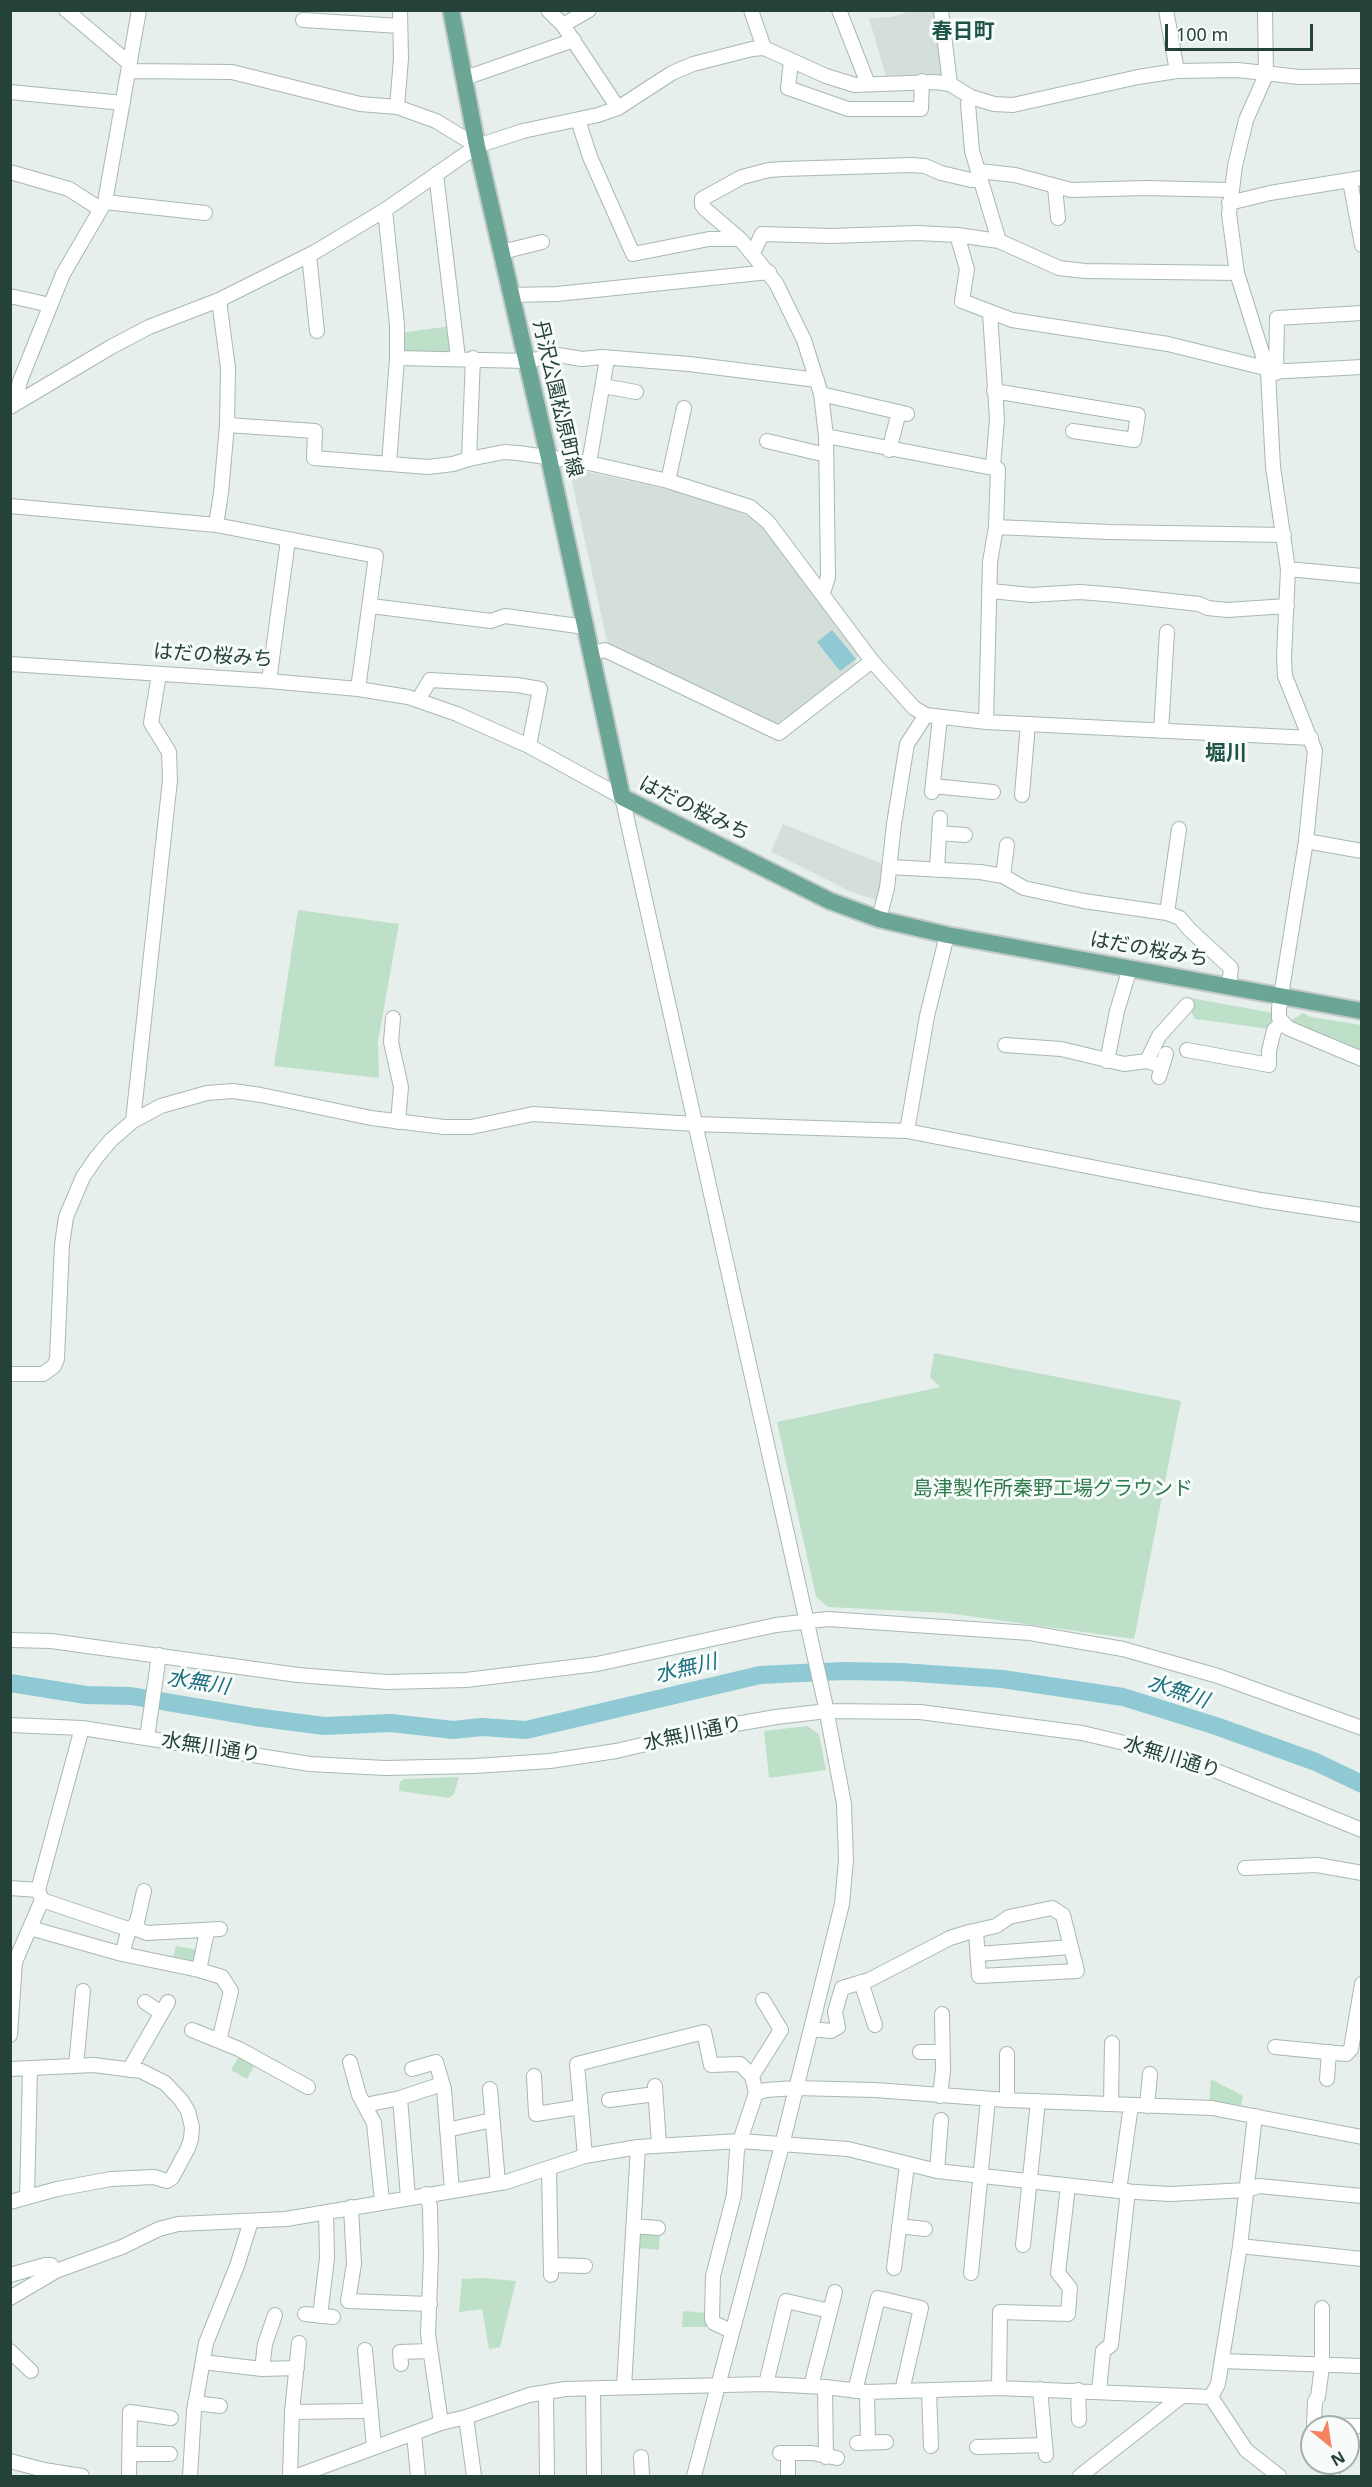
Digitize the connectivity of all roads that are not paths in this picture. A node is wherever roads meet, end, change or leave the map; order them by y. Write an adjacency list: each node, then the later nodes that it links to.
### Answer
1 (66, 10): 18 (street)
2 (139, 10): 18 (street)
3 (400, 10): 14 (street)
4 (451, 10): 22 (main road, 丹沢公園松原町線)
5 (548, 10): 13 (street)
6 (589, 10): 13 (street)
7 (751, 10): 16 (street)
8 (838, 10): 25 (street)
9 (941, 10): 24 (street)
10 (1167, 10): 19 (street)
11 (1265, 10): 20 (street)
12 (303, 20): 14 (street)
13 (563, 25): 15 (street)
14 (400, 26): 29 (street)
15 (574, 40): 22 (street); 30 (street)
16 (764, 48): 17 (street); 30 (street)
17 (791, 61): 25 (street); 31 (street)
18 (129, 67): 28 (street); 29 (street)
19 (1177, 71): 20 (street); 27 (street)
20 (1266, 75): 21 (street); 39 (street)
21 (1362, 76)
22 (465, 78): 33 (main road, 丹沢公園松原町線)
23 (922, 81): 24 (street); 25 (street); 31 (street)
24 (950, 84): 27 (street)
25 (862, 85): 31 (street)
26 (10, 92): 28 (street)
27 (971, 97): 36 (street)
28 (123, 103): 40 (street)
29 (397, 107): 33 (street)
30 (618, 108): 32 (street)
31 (848, 109)
32 (578, 120): 33 (street); 45 (street)
33 (477, 146): 35 (street); 49 (main road, 丹沢公園松原町線)
34 (10, 172): 40 (street)
35 (436, 174): 41 (street); 62 (street)
36 (980, 176): 38 (street); 45 (street); 46 (street)
37 (1356, 179): 39 (street); 48 (street)
38 (1055, 188): 39 (street); 43 (street)
39 (1230, 197): 53 (street)
40 (102, 205): 42 (street); 57 (street)
41 (385, 210): 51 (street); 61 (street)
42 (205, 213)
43 (1058, 218)
44 (957, 235): 46 (street); 50 (street); 58 (street)
45 (740, 239): 50 (street)
46 (999, 241): 53 (street)
47 (542, 242): 49 (street)
48 (1362, 244)
49 (502, 252): 54 (main road, 丹沢公園松原町線)
50 (753, 253): 52 (street)
51 (309, 255): 56 (street); 60 (street)
52 (769, 272): 54 (street); 68 (street)
53 (1237, 273): 67 (street)
54 (512, 295): 65 (main road, 丹沢公園松原町線)
55 (10, 296): 57 (street)
56 (219, 300): 74 (street); 76 (street)
57 (50, 304): 69 (street)
58 (990, 313): 67 (street); 71 (street)
59 (1362, 313): 67 (street)
60 (317, 331)
61 (397, 358): 62 (street); 85 (street)
62 (458, 358): 63 (street)
63 (473, 358): 65 (street); 82 (street)
64 (607, 359): 65 (street); 68 (street); 70 (street)
65 (527, 361): 83 (main road, 丹沢公園松原町線)
66 (1362, 367): 67 (street)
67 (1270, 370): 91 (street)
68 (817, 380): 73 (street)
69 (15, 381): 74 (street)
70 (603, 386): 72 (street); 84 (street)
71 (994, 391): 77 (street); 86 (street)
72 (636, 392)
73 (821, 394): 78 (street); 80 (street)
74 (13, 405)
75 (684, 408): 87 (street)
76 (227, 425): 85 (street); 89 (street)
77 (1073, 431)
78 (826, 436): 80 (street); 81 (street)
79 (767, 441): 81 (street)
80 (890, 450): 86 (street)
81 (826, 455): 96 (street)
82 (469, 459): 83 (street); 85 (street)
83 (549, 459): 84 (street); 99 (main road, 丹沢公園松原町線)
84 (589, 463): 87 (street)
85 (388, 464)
86 (993, 467): 90 (street)
87 (668, 481): 96 (street)
88 (10, 506): 89 (street)
89 (216, 525): 92 (street)
90 (996, 527): 91 (street); 95 (street)
91 (1284, 535): 93 (street)
92 (288, 540): 97 (street); 105 (street)
93 (1288, 569): 94 (street); 98 (street)
94 (1362, 576)
95 (991, 591): 98 (street); 109 (street)
96 (823, 593): 102 (street)
97 (371, 606): 99 (street); 106 (street)
98 (1287, 606): 112 (street)
99 (585, 627): 101 (main road, 丹沢公園松原町線)
100 (1167, 633): 111 (street)
101 (591, 653): 102 (street); 116 (main road, 丹沢公園松原町線)
102 (872, 661): 108 (street)
103 (10, 664): 104 (street, はだの桜みち)
104 (159, 674): 105 (street, はだの桜みち); 143 (street)
105 (269, 681): 106 (street, はだの桜みち)
106 (358, 689): 107 (street, はだの桜みち)
107 (418, 700): 113 (street, はだの桜みち); 113 (street)
108 (933, 716): 109 (street); 114 (street); 124 (street)
109 (987, 722): 110 (street)
110 (1028, 724): 111 (street); 115 (street)
111 (1161, 731): 112 (street)
112 (1311, 738): 121 (street)
113 (529, 746): 116 (street, はだの桜みち)
114 (984, 788)
115 (1022, 795)
116 (622, 797): 128 (main road, はだの桜みち); 145 (street)
117 (940, 818): 119 (street)
118 (1179, 829): 127 (street)
119 (939, 832): 120 (street); 125 (street)
120 (965, 835)
121 (1306, 841): 123 (street); 132 (street)
122 (1007, 845): 126 (street)
123 (1362, 851)
124 (889, 867): 125 (street); 128 (street)
125 (937, 870): 126 (street)
126 (1003, 876): 127 (street)
127 (1167, 913): 131 (street)
128 (879, 919): 129 (main road, はだの桜みち)
129 (947, 935): 130 (main road, はだの桜みち); 146 (street)
130 (1130, 968): 131 (main road, はだの桜みち); 141 (street)
131 (1229, 986): 132 (main road, はだの桜みち)
132 (1282, 996): 134 (main road, はだの桜みち); 136 (street)
133 (1187, 1005): 140 (street)
134 (1362, 1011)
135 (393, 1018): 144 (street)
136 (1282, 1023): 138 (street); 139 (street)
137 (1005, 1045): 141 (street)
138 (1187, 1050)
139 (1362, 1059)
140 (1147, 1060): 141 (street); 142 (street)
141 (1107, 1061)
142 (1162, 1066)
143 (133, 1121): 144 (street); 148 (street)
144 (398, 1122): 145 (street)
145 (695, 1124): 146 (street); 149 (street)
146 (907, 1131): 147 (street)
147 (1362, 1215)
148 (10, 1374)
149 (806, 1621): 151 (street); 152 (street); 153 (street)
150 (10, 1640): 151 (street)
151 (158, 1662): 156 (street)
152 (826, 1707): 156 (street, 水無川通り); 157 (street, 水無川通り); 178 (street)
153 (1361, 1724)
154 (10, 1725): 155 (street, 水無川通り)
155 (82, 1728): 156 (street, 水無川通り); 162 (street)
156 (148, 1732)
157 (1362, 1830)
158 (1245, 1868): 159 (street)
159 (1362, 1873)
160 (10, 1888): 162 (street)
161 (144, 1891): 164 (street)
162 (40, 1895): 163 (street); 164 (street)
163 (30, 1928): 167 (street); 180 (street)
164 (133, 1929): 167 (street); 169 (street)
165 (976, 1931): 166 (street); 168 (street); 170 (street)
166 (1071, 1947): 168 (street); 168 (street)
167 (122, 1954): 169 (street)
168 (978, 1954)
169 (199, 1970): 181 (street)
170 (861, 1982): 177 (street); 178 (street)
171 (1362, 1984): 176 (street)
172 (83, 1991): 189 (street)
173 (763, 2000): 196 (street)
174 (145, 2002): 193 (street)
175 (942, 2014): 184 (street)
176 (1358, 2024): 186 (street)
177 (875, 2025)
178 (812, 2029): 200 (street)
179 (192, 2030): 181 (street)
180 (10, 2035)
181 (219, 2041): 199 (street)
182 (1112, 2043): 209 (street)
183 (920, 2052): 184 (street)
184 (942, 2052): 204 (street)
185 (1284, 2052): 186 (street)
186 (1329, 2052): 197 (street)
187 (1008, 2054): 207 (street)
188 (351, 2062): 210 (street)
189 (76, 2066): 192 (street); 193 (street)
190 (10, 2069): 192 (street)
191 (412, 2069): 198 (street)
192 (30, 2070): 236 (street)
193 (129, 2070): 236 (street)
194 (1150, 2074): 212 (street)
195 (534, 2076): 213 (street)
196 (752, 2076): 202 (street); 213 (street)
197 (1327, 2079)
198 (441, 2084): 205 (street); 217 (street)
199 (308, 2086)
200 (795, 2088): 202 (street); 204 (street); 221 (street)
201 (490, 2089): 215 (street)
202 (756, 2093): 219 (street)
203 (616, 2096): 220 (street)
204 (940, 2096): 206 (street)
205 (400, 2098): 210 (street); 237 (street)
206 (988, 2099): 207 (street); 227 (street)
207 (1007, 2100): 208 (street)
208 (1038, 2101): 209 (street); 228 (street)
209 (1111, 2104): 211 (street)
210 (365, 2105): 238 (street)
211 (1131, 2105): 212 (street); 233 (street)
212 (1147, 2106): 214 (street)
213 (580, 2107): 223 (street)
214 (1255, 2116): 218 (street); 232 (street)
215 (492, 2120): 217 (street); 229 (street)
216 (941, 2120): 226 (street)
217 (447, 2130): 231 (street)
218 (1362, 2136)
219 (741, 2141): 220 (street); 221 (street); 262 (street)
220 (659, 2145): 222 (street)
221 (782, 2145): 224 (street); 262 (street)
222 (638, 2147): 223 (street); 243 (street)
223 (585, 2156): 225 (street)
224 (907, 2165): 226 (street); 244 (street)
225 (549, 2168): 229 (street); 250 (street)
226 (937, 2171): 227 (street)
227 (982, 2176): 228 (street); 253 (street)
228 (1030, 2182): 230 (street); 247 (street)
229 (498, 2183): 231 (street)
230 (1068, 2186): 233 (street); 280 (street)
231 (452, 2190): 234 (street)
232 (1247, 2190): 233 (street); 235 (street); 248 (street)
233 (1123, 2191): 287 (street)
234 (426, 2194): 237 (street); 257 (street)
235 (1362, 2196)
236 (27, 2197): 239 (street)
237 (408, 2197): 238 (street)
238 (382, 2201): 240 (street)
239 (10, 2202)
240 (351, 2207): 241 (street); 257 (street)
241 (326, 2212): 242 (street); 259 (street)
242 (251, 2221): 252 (street); 268 (street)
243 (634, 2226): 245 (street); 278 (street)
244 (899, 2226): 246 (street); 251 (street)
245 (658, 2228)
246 (926, 2229)
247 (1023, 2245)
248 (1240, 2246): 249 (street); 267 (street)
249 (1362, 2259)
250 (585, 2266)
251 (894, 2268)
252 (56, 2271): 254 (street); 256 (street)
253 (971, 2273)
254 (10, 2275)
255 (835, 2292): 258 (street)
256 (10, 2298)
257 (430, 2304): 266 (street)
258 (830, 2311): 275 (street); 277 (street)
259 (305, 2314)
260 (275, 2315): 273 (street)
261 (1325, 2317): 270 (street)
262 (731, 2331): 276 (street)
263 (299, 2343): 272 (street)
264 (364, 2350): 303 (street)
265 (10, 2351): 274 (street)
266 (430, 2351): 269 (street); 299 (street)
267 (1222, 2361): 270 (street); 290 (street)
268 (203, 2362): 273 (street); 291 (street)
269 (400, 2364)
270 (1322, 2366): 271 (street); 295 (street)
271 (1362, 2366)
272 (297, 2368): 273 (street); 294 (street)
273 (262, 2369)
274 (31, 2371)
275 (765, 2384): 276 (street); 277 (street)
276 (717, 2385): 278 (street); 322 (street)
277 (811, 2386): 279 (street)
278 (624, 2387): 281 (street)
279 (825, 2387): 284 (street); 323 (street)
280 (999, 2388): 282 (street); 286 (street)
281 (593, 2389): 288 (street); 320 (street)
282 (1040, 2389): 283 (street); 304 (street)
283 (1078, 2390): 287 (street); 298 (street)
284 (861, 2391): 285 (street); 285 (street); 301 (street)
285 (902, 2391): 286 (street)
286 (929, 2391): 302 (street)
287 (1099, 2391): 289 (street)
288 (546, 2392): 296 (street); 319 (street)
289 (1182, 2396): 290 (street); 311 (street)
290 (1211, 2397): 324 (street)
291 (195, 2403): 292 (street); 314 (street)
292 (220, 2406)
293 (362, 2411): 294 (street)
294 (292, 2412): 315 (street)
295 (1314, 2415)
296 (466, 2417): 299 (street); 318 (street)
297 (171, 2418): 305 (street)
298 (1079, 2420)
299 (441, 2423): 300 (street)
300 (414, 2434): 303 (street); 317 (street)
301 (886, 2442)
302 (931, 2446)
303 (374, 2447): 310 (street)
304 (977, 2447)
305 (129, 2454): 306 (street); 313 (street)
306 (170, 2454)
307 (641, 2457): 321 (street)
308 (10, 2461): 309 (street)
309 (43, 2474): 312 (street)
310 (311, 2474): 316 (street)
311 (1089, 2474)
312 (82, 2476)
313 (129, 2476)
314 (190, 2476)
315 (290, 2476)
316 (297, 2476)
317 (418, 2476)
318 (474, 2476)
319 (547, 2476)
320 (594, 2476)
321 (642, 2476)
322 (694, 2476)
323 (788, 2476)
324 (1279, 2476)

